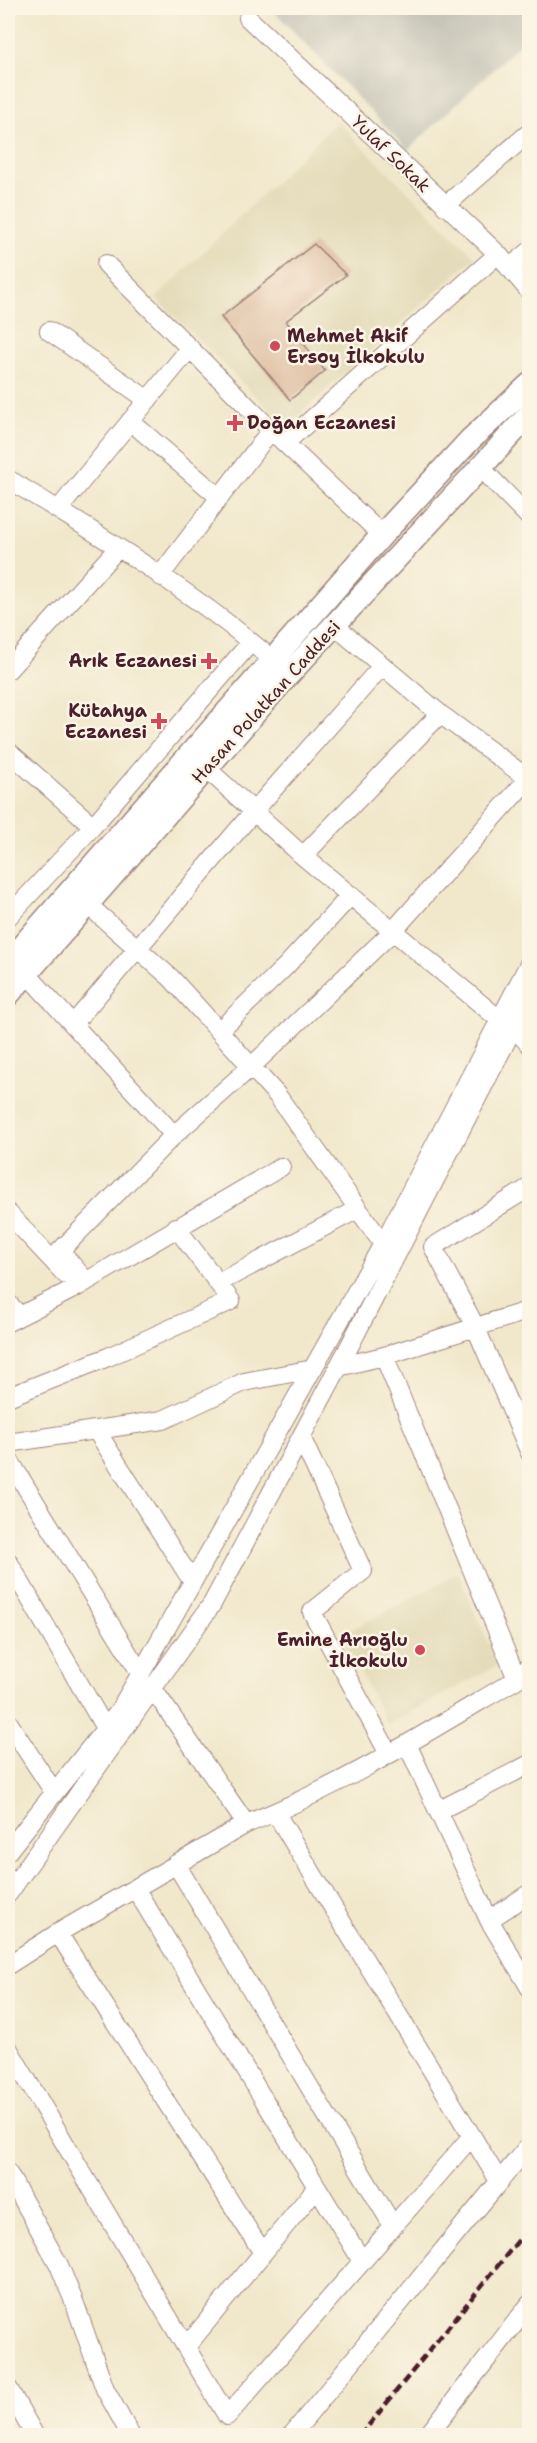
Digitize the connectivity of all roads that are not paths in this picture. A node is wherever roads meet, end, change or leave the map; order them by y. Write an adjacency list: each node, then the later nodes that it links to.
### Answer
1 (248, 18): 3 (street, Yulaf Sokak)
2 (530, 132): 3 (street)
3 (445, 206): 5 (street, Yulaf Sokak)
4 (530, 250): 5 (street)
5 (503, 261): 7 (street, Yulaf Sokak); 15 (street)
6 (106, 264): 9 (street)
7 (530, 292)
8 (49, 331): 11 (street)
9 (190, 348): 11 (street); 14 (street)
10 (530, 384): 21 (main road, Hasan Polatkan Caddesi)
11 (148, 400): 13 (street)
12 (530, 414): 16 (main road, Hasan Polatkan Caddesi)
13 (130, 421): 18 (street); 19 (street)
14 (271, 430): 15 (street); 18 (street)
15 (285, 442): 21 (street)
16 (479, 466): 20 (street); 24 (main road, Hasan Polatkan Caddesi)
17 (8, 478): 19 (street)
18 (219, 497): 23 (street)
19 (58, 510): 22 (street)
20 (530, 518)
21 (382, 535): 26 (main road, Hasan Polatkan Caddesi)
22 (118, 548): 23 (street); 28 (street)
23 (160, 576): 25 (street)
24 (334, 625): 27 (street); 29 (main road, Hasan Polatkan Caddesi)
25 (250, 642): 26 (street); 35 (street)
26 (272, 659): 29 (street); 43 (main road, Hasan Polatkan Caddesi)
27 (382, 666): 30 (street); 34 (street)
28 (8, 670)
29 (289, 674): 32 (main road, Hasan Polatkan Caddesi)
30 (440, 714): 33 (street); 36 (street)
31 (8, 751): 35 (street)
32 (206, 768): 34 (street); 38 (main road, Hasan Polatkan Caddesi)
33 (529, 780): 40 (street)
34 (254, 811): 36 (street); 41 (street)
35 (93, 826): 39 (street)
36 (303, 856): 37 (street)
37 (351, 895): 40 (street); 48 (street)
38 (88, 905): 41 (street); 43 (main road, Hasan Polatkan Caddesi)
39 (8, 917)
40 (393, 931): 47 (street); 50 (street)
41 (136, 948): 46 (street); 48 (street)
42 (530, 962): 47 (street)
43 (17, 967): 44 (main road, Hasan Polatkan Caddesi); 46 (street)
44 (8, 994)
45 (530, 995): 47 (street)
46 (74, 1023): 51 (street)
47 (507, 1023): 49 (street); 56 (street); 58 (street)
48 (219, 1031): 50 (street)
49 (530, 1045)
50 (252, 1066): 51 (street); 54 (street)
51 (174, 1135): 61 (street)
52 (281, 1167): 57 (street)
53 (530, 1187): 59 (street)
54 (358, 1209): 58 (street); 60 (street)
55 (8, 1213): 61 (street)
56 (414, 1220): 59 (street); 66 (street)
57 (176, 1227): 60 (street); 61 (street)
58 (383, 1244): 67 (street)
59 (433, 1247): 64 (street)
60 (218, 1282): 68 (street)
61 (82, 1284): 63 (street)
62 (530, 1310): 64 (street)
63 (12, 1313)
64 (475, 1326): 65 (street); 72 (street)
65 (384, 1356): 66 (street); 78 (street)
66 (338, 1367): 70 (street)
67 (313, 1369): 69 (street); 75 (street)
68 (8, 1397)
69 (96, 1430): 71 (street); 75 (street)
70 (301, 1437): 79 (street); 83 (street)
71 (8, 1443)
72 (530, 1453)
73 (8, 1458): 77 (street)
74 (8, 1561): 81 (street)
75 (192, 1581): 77 (street)
76 (530, 1666): 78 (street)
77 (141, 1674): 81 (street)
78 (516, 1679): 82 (street)
79 (153, 1689): 88 (street); 93 (street)
80 (8, 1722): 85 (street)
81 (105, 1728): 85 (street)
82 (407, 1744): 83 (street); 86 (street)
83 (388, 1754): 87 (street)
84 (530, 1764): 86 (street)
85 (54, 1792): 89 (street)
86 (438, 1811): 94 (street)
87 (275, 1812): 88 (street); 99 (street)
88 (246, 1824): 90 (street)
89 (8, 1851)
90 (176, 1864): 91 (street); 104 (street)
91 (135, 1888): 95 (street); 103 (street)
92 (530, 1893): 94 (street)
93 (8, 1894)
94 (489, 1920): 97 (street)
95 (58, 1933): 96 (street); 105 (street)
96 (8, 1965)
97 (528, 1984)
98 (8, 2048): 108 (street)
99 (472, 2136): 102 (street); 104 (street)
100 (530, 2145): 102 (street)
101 (8, 2173): 111 (street)
102 (499, 2181): 112 (street)
103 (317, 2187): 105 (street); 106 (street)
104 (393, 2226): 106 (street)
105 (263, 2253): 108 (street)
106 (362, 2261): 108 (street)
107 (530, 2304): 113 (street)
108 (186, 2347)
109 (8, 2388): 110 (street)
110 (35, 2436)
111 (130, 2436)
112 (291, 2436)
113 (427, 2436)

